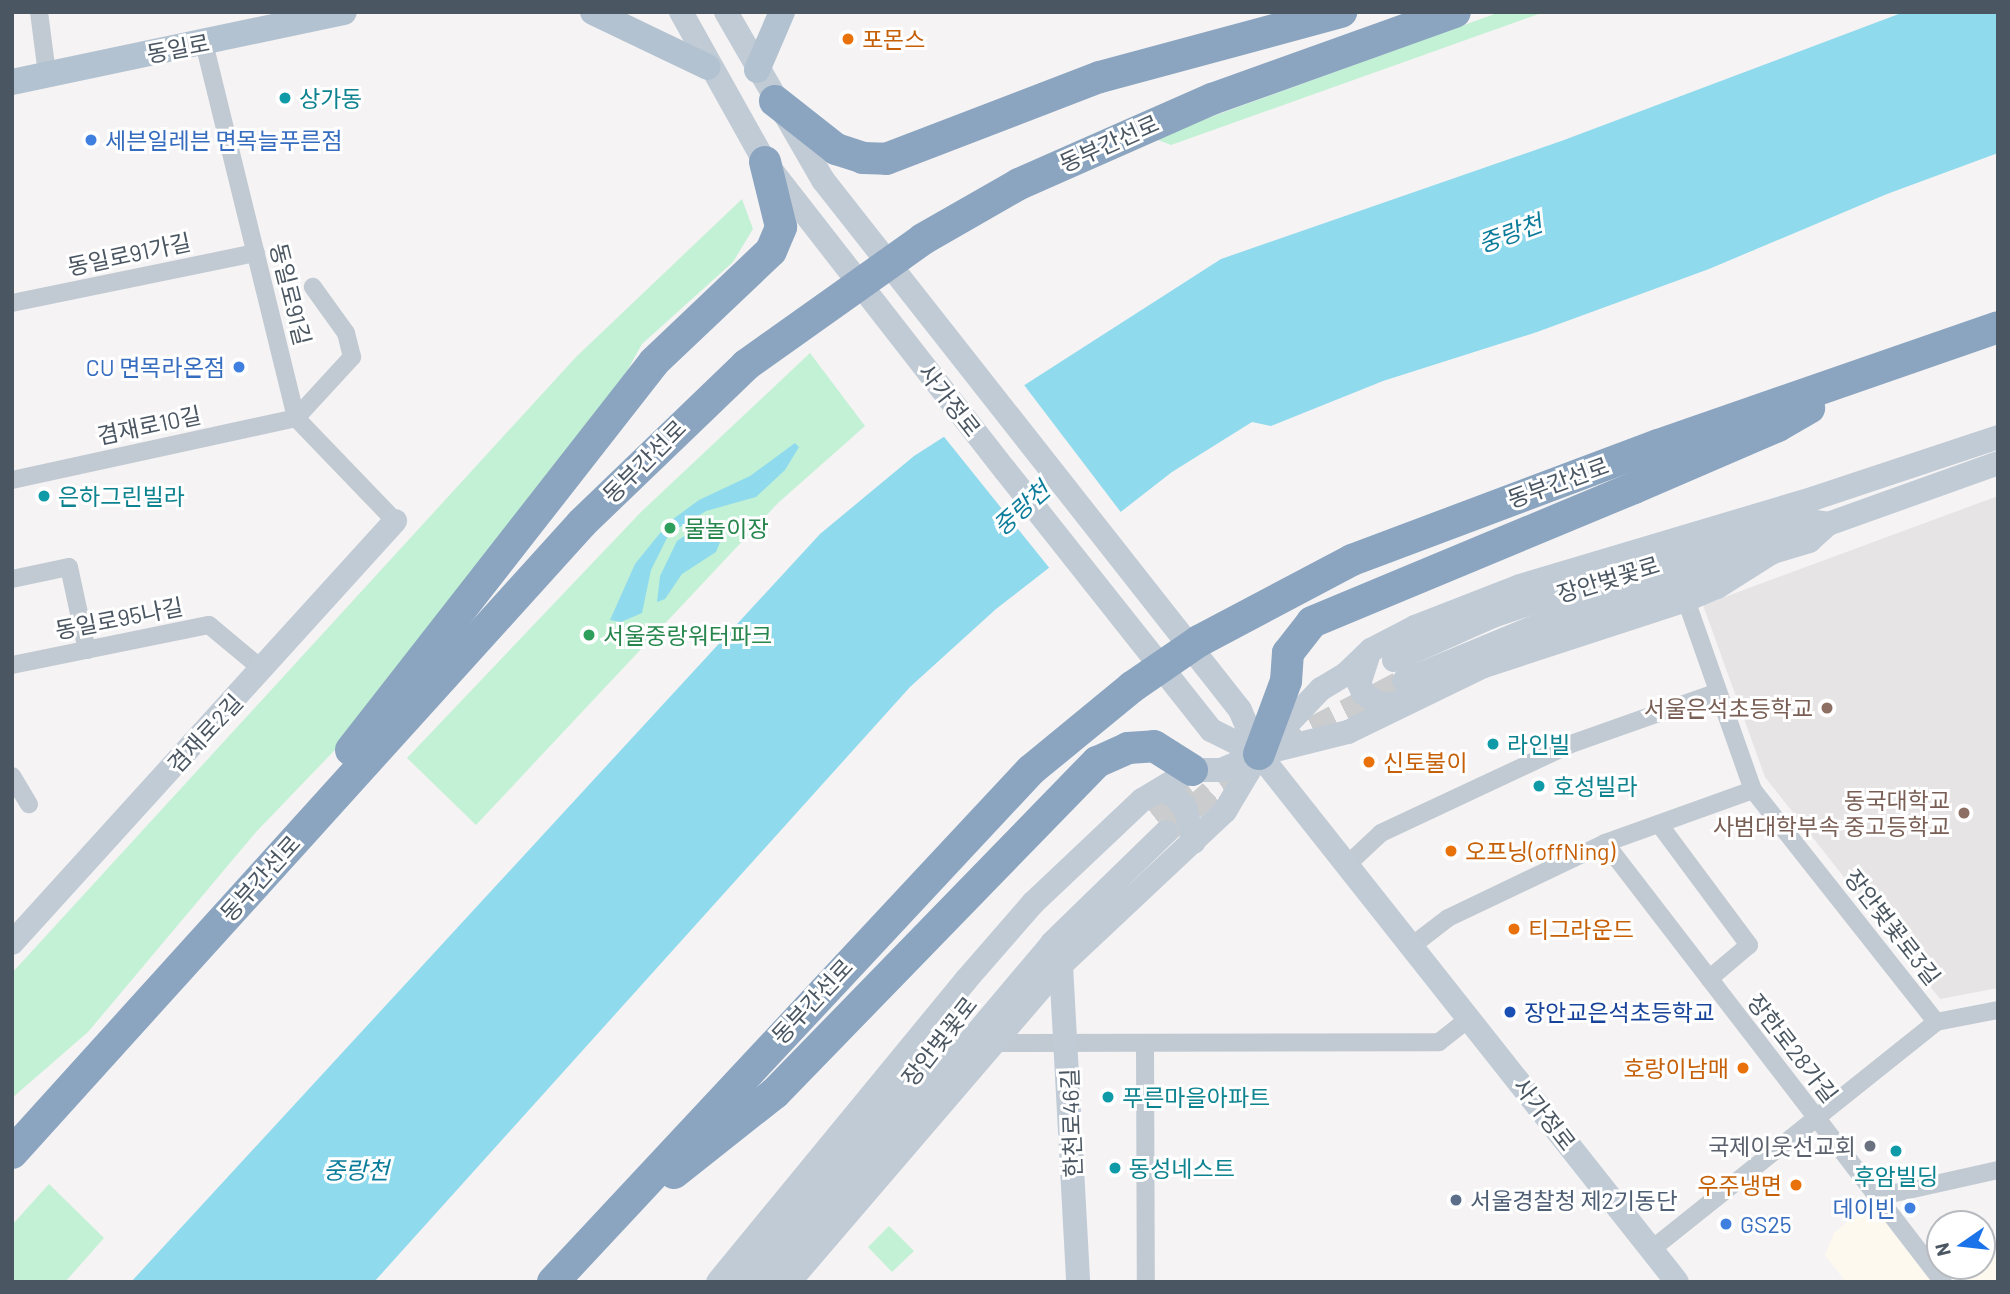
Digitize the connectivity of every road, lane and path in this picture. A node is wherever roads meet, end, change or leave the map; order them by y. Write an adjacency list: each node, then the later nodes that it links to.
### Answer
1 (40, 12): 12 (street)
2 (344, 12): 9 (main road, 동일로)
3 (593, 12): 10 (main road)
4 (681, 12): 10 (main road, 사가정로)
5 (726, 12): 11 (main road)
6 (782, 12): 11 (main road)
7 (1341, 12): 14 (highway)
8 (1455, 12): 45 (highway, 동부간선로)
9 (204, 43): 12 (main road, 동일로); 16 (street, 동일로91길)
10 (708, 67): 15 (main road, 사가정로)
11 (757, 70): 14 (main road)
12 (47, 74): 13 (main road, 동일로)
13 (12, 82)
14 (775, 101): 36 (main road, 사가정로)
15 (765, 162): 36 (main road, 사가정로); 45 (highway)
16 (256, 253): 18 (street, 동일로91가길); 21 (street, 동일로91길)
17 (313, 288): 21 (street)
18 (12, 303)
19 (1998, 327): 20 (highway, 동부간선로)
20 (1874, 369): 36 (highway); 61 (highway, 동부간선로)
21 (296, 418): 24 (street, 겸재로10길); 25 (street)
22 (1998, 437): 31 (main road)
23 (1998, 463): 26 (main road, 장안벚꽃로)
24 (12, 480)
25 (396, 521): 33 (main road, 겸재로2길)
26 (1828, 524): 27 (main road, 장안벚꽃로); 34 (main road, 장안벚꽃로)
27 (1771, 554): 29 (main road); 34 (main road, 장안벚꽃로)
28 (12, 579): 30 (street)
29 (1686, 600): 34 (main road); 35 (street, 장안벚꽃로3길)
30 (87, 650): 32 (street, 동일로95나길); 33 (street, 동일로95나길)
31 (1371, 650): 34 (main road); 36 (main road)
32 (12, 665)
33 (263, 670): 47 (main road, 겸재로2길)
34 (1399, 681): 36 (main road)
35 (1718, 692): 39 (street, 장안벚꽃로3길); 46 (street)
36 (1259, 754): 37 (main road); 43 (main road); 46 (main road, 사가정로)
37 (1192, 770): 41 (main road); 61 (highway)
38 (12, 776): 40 (street)
39 (1753, 790): 42 (street); 53 (street, 장안벚꽃로3길)
40 (29, 804)
41 (1159, 812): 43 (main road); 64 (main road); 65 (main road, 장안벚꽃로); 66 (main road, 장안벚꽃로)
42 (1660, 824): 44 (street); 50 (street)
43 (1194, 842): 49 (main road)
44 (1605, 843): 48 (street); 50 (street, 장한로28가길)
45 (279, 857): 58 (highway, 동부간선로)
46 (1348, 864): 48 (main road, 사가정로)
47 (16, 931)
48 (1413, 945): 52 (main road, 사가정로)
49 (1061, 965): 54 (main road); 55 (main road, 한천로46길)
50 (1709, 979): 57 (street, 장한로28가길)
51 (1998, 1010): 53 (street)
52 (1470, 1018): 56 (street); 62 (main road, 사가정로)
53 (1936, 1022): 57 (street)
54 (995, 1043): 55 (street); 67 (main road)
55 (1068, 1045): 56 (street); 68 (main road, 한천로46길)
56 (1146, 1046): 69 (street)
57 (1816, 1119): 60 (street, 장한로28가길); 62 (street)
58 (12, 1153)
59 (1998, 1170): 60 (street)
60 (1877, 1197): 71 (street, 장한로28가길)
61 (596, 1234): 63 (highway, 동부간선로)
62 (1652, 1249): 70 (main road, 사가정로)
63 (553, 1282)
64 (718, 1282)
65 (742, 1282)
66 (767, 1282)
67 (789, 1282)
68 (1078, 1282)
69 (1146, 1282)
70 (1677, 1282)
71 (1943, 1282)

